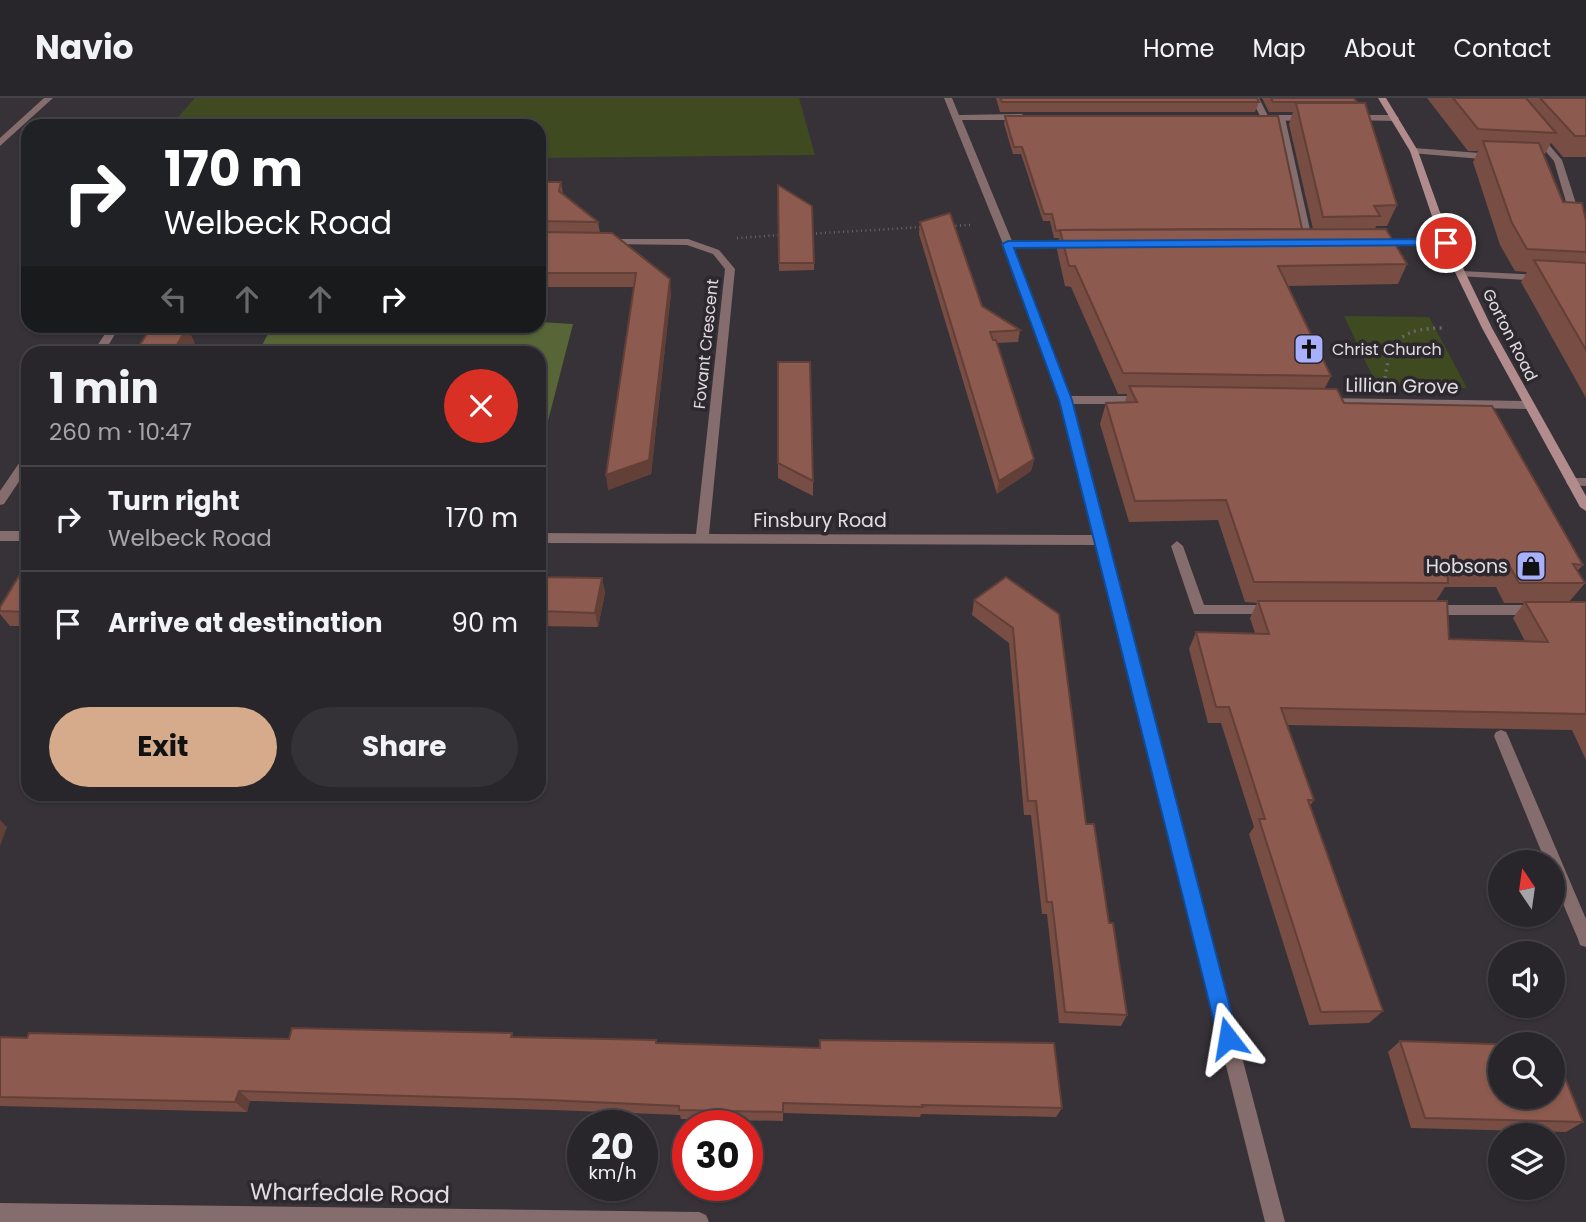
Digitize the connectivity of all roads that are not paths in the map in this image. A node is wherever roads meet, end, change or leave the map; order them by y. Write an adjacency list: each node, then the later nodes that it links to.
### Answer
1 (49, 98): 13 (street)
2 (948, 98): 6 (street)
3 (1255, 98): 8 (street)
4 (1382, 98): 12 (main road, Gorton Road)
5 (1031, 117): 6 (street)
6 (957, 118): 28 (street)
7 (1252, 118): 8 (street)
8 (1265, 118): 9 (street)
9 (1281, 118): 10 (street); 24 (street)
10 (1319, 118)
11 (1344, 118): 12 (street)
12 (1395, 118): 17 (main road, Gorton Road)
13 (27, 119)
14 (21, 124): 16 (street)
15 (1531, 129): 20 (street)
16 (0, 144)
17 (1414, 151): 18 (street); 27 (main road, Gorton Road)
18 (1502, 158)
19 (1544, 159): 20 (street)
20 (1558, 160): 21 (street)
21 (1577, 224)
22 (593, 242): 46 (street, Fovant Crescent)
23 (1295, 243): 24 (street)
24 (1308, 243): 25 (street)
25 (1321, 243)
26 (1359, 243): 27 (street)
27 (1446, 243): 30 (main road, Gorton Road)
28 (1008, 244): 29 (street); 33 (street)
29 (1090, 244)
30 (1462, 274): 31 (street); 37 (main road, Gorton Road)
31 (1559, 278)
32 (1332, 390): 36 (street)
33 (1065, 400): 34 (street); 47 (street)
34 (1160, 401)
35 (1310, 402): 36 (street, Lillian Grove)
36 (1338, 402): 37 (street, Lillian Grove)
37 (1528, 405): 39 (main road, Gorton Road)
38 (21, 469): 41 (street)
39 (1572, 482): 40 (street); 42 (main road, Gorton Road)
40 (1586, 482)
41 (0, 501)
42 (1586, 507)
43 (0, 536): 44 (street)
44 (21, 536)
45 (546, 538): 46 (street, Finsbury Road)
46 (702, 539): 47 (street, Finsbury Road)
47 (1102, 540): 56 (street)
48 (1177, 546): 49 (street)
49 (1287, 610)
50 (1421, 610): 51 (street)
51 (1548, 610)
52 (1500, 736): 53 (street)
53 (1586, 939)
54 (0, 1213): 55 (street, Wharfedale Road)
55 (699, 1222)
56 (1275, 1222)

